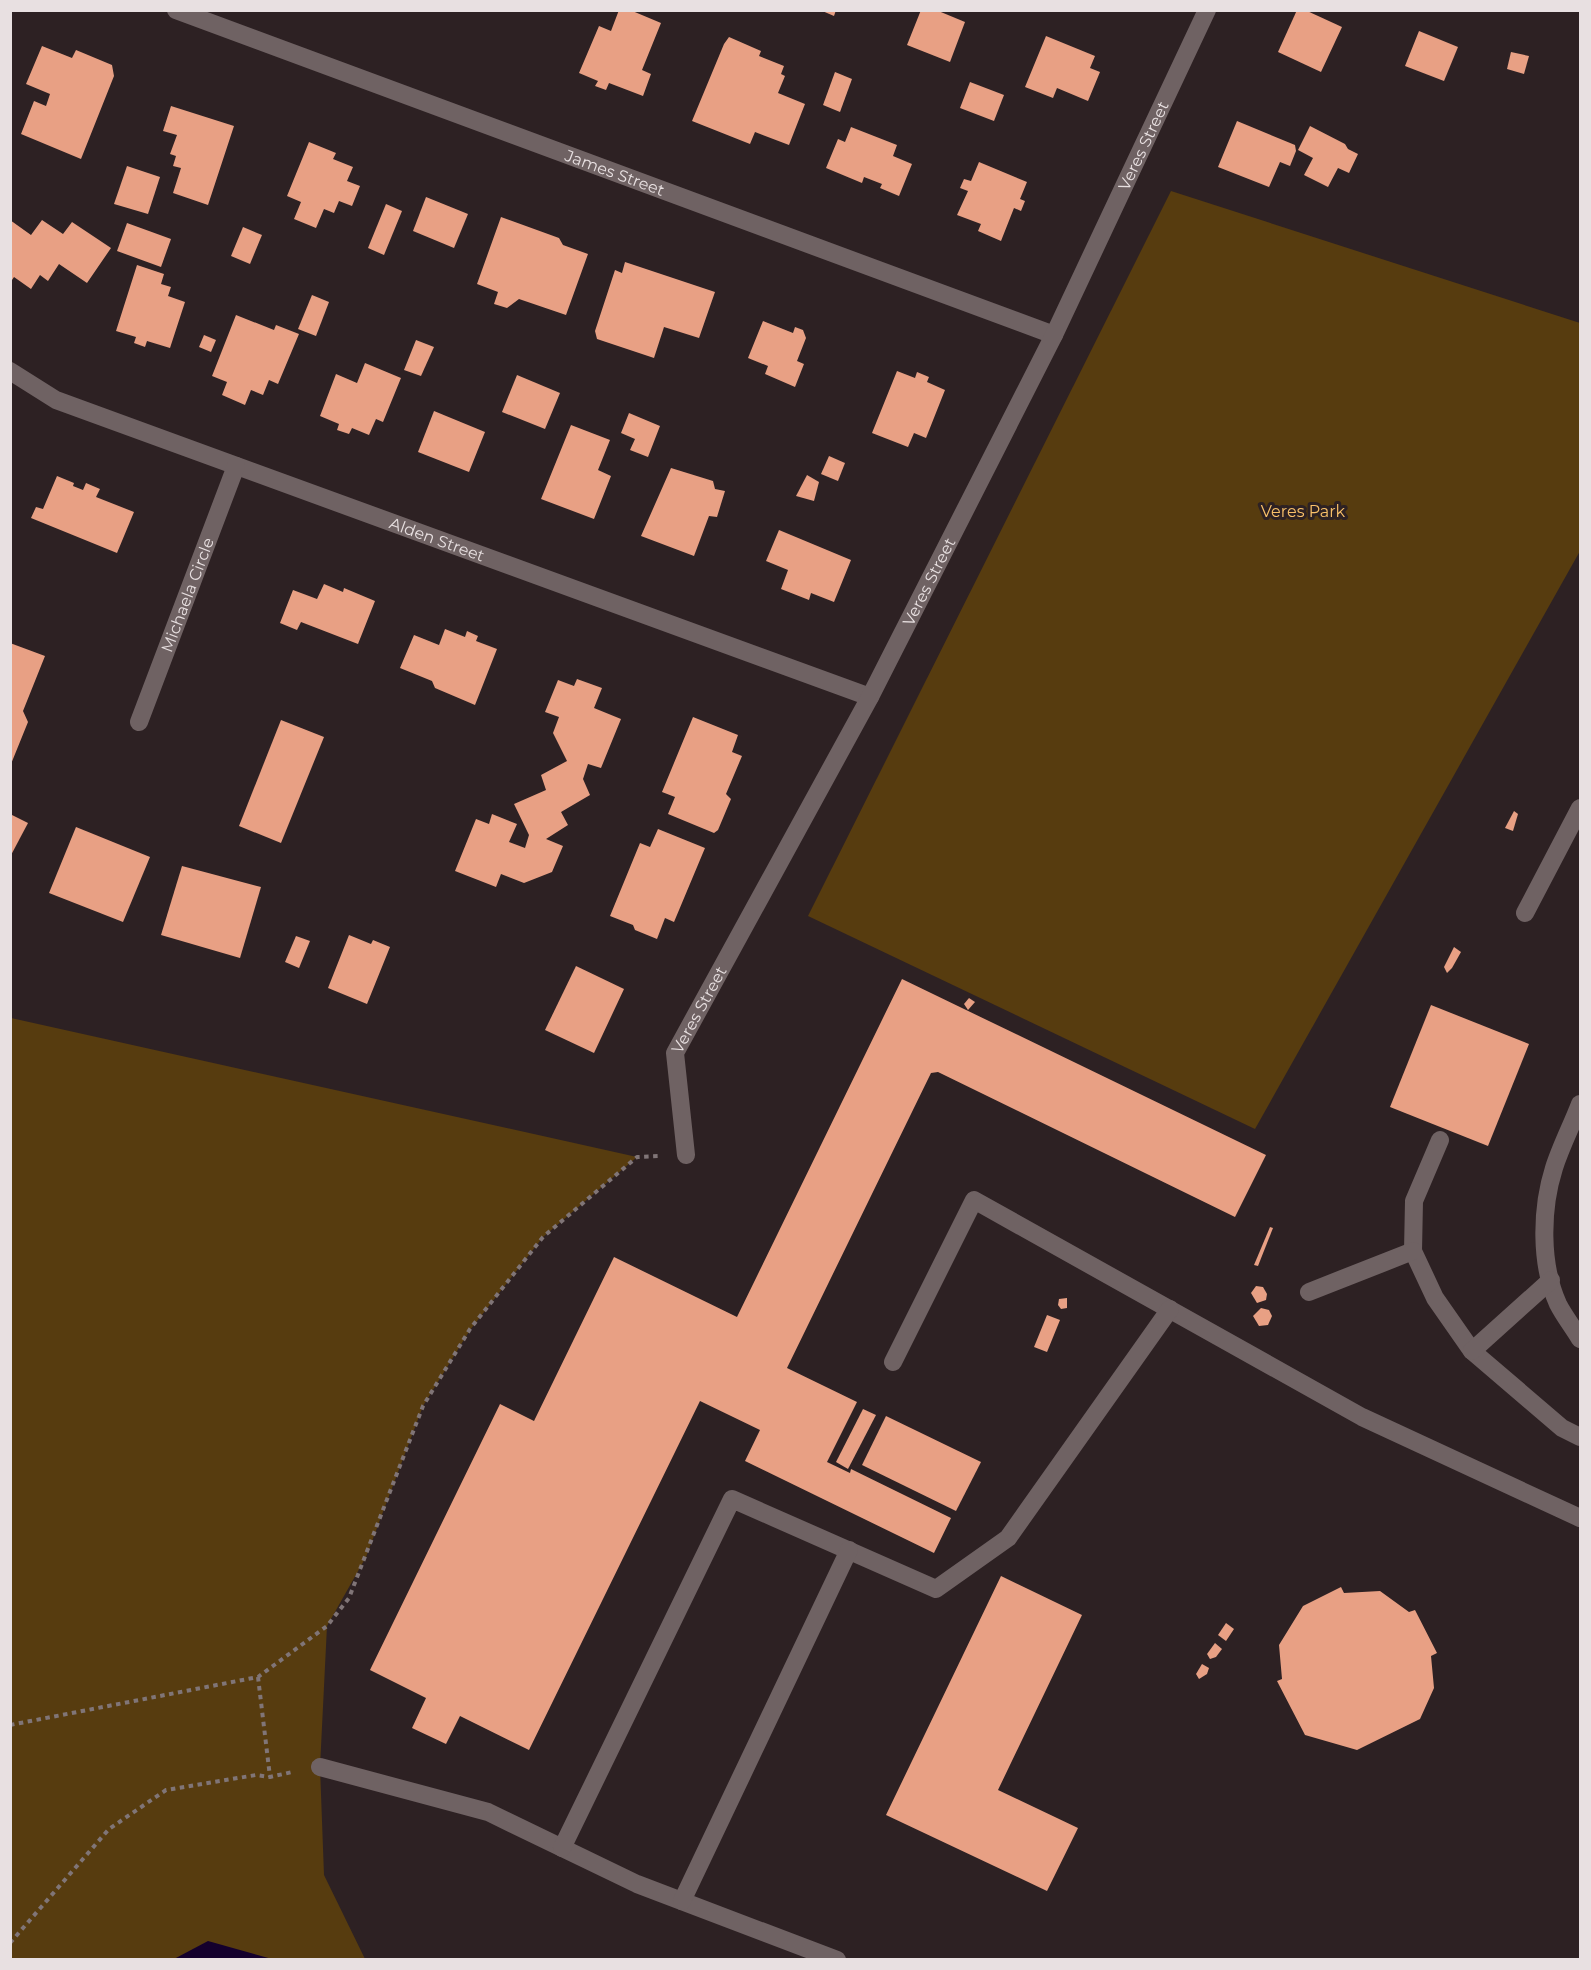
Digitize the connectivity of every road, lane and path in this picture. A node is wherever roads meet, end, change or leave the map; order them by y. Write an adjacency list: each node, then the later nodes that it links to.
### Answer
1 (176, 10): 3 (street, James Street)
2 (1207, 10): 3 (street, Veres Street)
3 (1054, 335): 6 (street, Veres Street)
4 (10, 371): 5 (street, Alden Street)
5 (236, 466): 6 (street, Alden Street); 7 (street, Michaela Circle)
6 (870, 697): 12 (street, Veres Street)
7 (139, 722)
8 (1581, 808): 9 (street)
9 (1525, 913)
10 (1581, 1104): 14 (street)
11 (1440, 1140): 13 (street)
12 (686, 1155): 23 (path)
13 (1413, 1251): 15 (street); 18 (street)
14 (1551, 1280): 17 (street); 18 (street)
15 (1309, 1292)
16 (1170, 1309): 19 (street); 21 (street); 22 (street)
17 (1581, 1339)
18 (1472, 1351): 20 (street)
19 (893, 1362)
20 (1581, 1437)
21 (1581, 1518)
22 (849, 1550): 27 (street); 28 (street)
23 (258, 1677): 24 (path); 26 (path)
24 (10, 1725)
25 (320, 1767): 26 (path); 27 (street)
26 (270, 1777): 29 (path)
27 (562, 1848): 28 (street)
28 (682, 1901): 30 (street)
29 (10, 1943)
30 (837, 1959)

